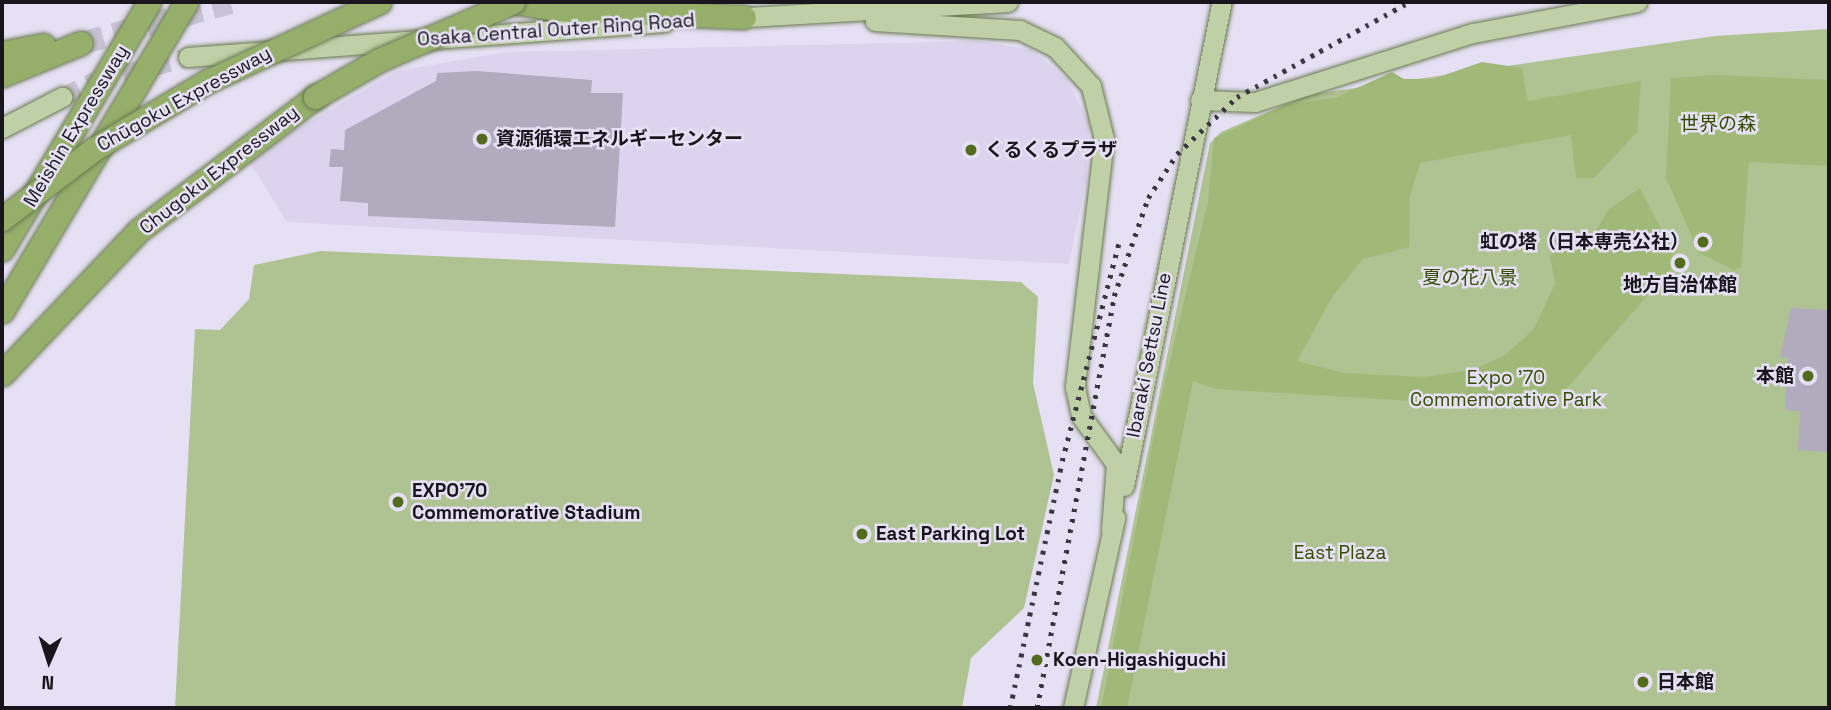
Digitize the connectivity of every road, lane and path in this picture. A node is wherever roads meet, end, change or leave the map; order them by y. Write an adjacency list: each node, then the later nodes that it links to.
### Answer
1 (149, 2): 17 (highway, Meishin Expressway)
2 (186, 2): 18 (highway, Meishin Expressway)
3 (380, 2): 16 (highway, Chūgoku Expressway, bridge)
4 (514, 2): 9 (highway); 19 (highway, Chugoku Expressway, bridge)
5 (1009, 2): 8 (main road, Osaka Central Outer Ring Road)
6 (1637, 2): 14 (main road)
7 (1222, 4): 14 (main road, Ibaraki Settsu Line)
8 (805, 14): 9 (main road, Osaka Central Outer Ring Road); 20 (main road)
9 (744, 17): 11 (main road, Osaka Central Outer Ring Road)
10 (2, 53): 12 (highway)
11 (188, 57)
12 (2, 75)
13 (62, 97): 15 (main road)
14 (1199, 100): 20 (main road, Ibaraki Settsu Line)
15 (2, 128)
16 (2, 219)
17 (2, 249)
18 (2, 311)
19 (2, 374)
20 (1111, 530): 21 (main road, Ibaraki Settsu Line)
21 (1073, 708)

